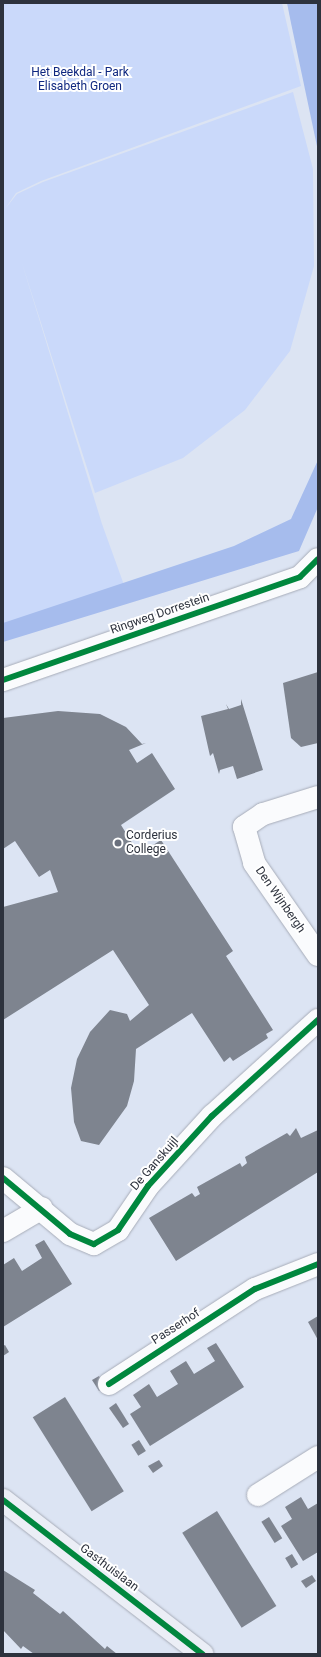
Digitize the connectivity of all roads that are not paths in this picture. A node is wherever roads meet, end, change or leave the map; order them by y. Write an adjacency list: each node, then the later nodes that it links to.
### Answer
1 (318, 559): 2 (street, Ringweg Dorrestein)
2 (3, 680)
3 (318, 797): 4 (street, Den Wijnbergh)
4 (318, 955)
5 (318, 1020): 7 (street, De Ganskuijl)
6 (3, 1178): 7 (street, De Ganskuijl)
7 (42, 1208): 8 (street)
8 (3, 1231)
9 (318, 1264): 10 (street, Passerhof)
10 (108, 1384)
11 (318, 1457): 12 (street)
12 (258, 1495)
13 (5, 1505): 14 (main road, Gasthuislaan)
14 (202, 1654)

